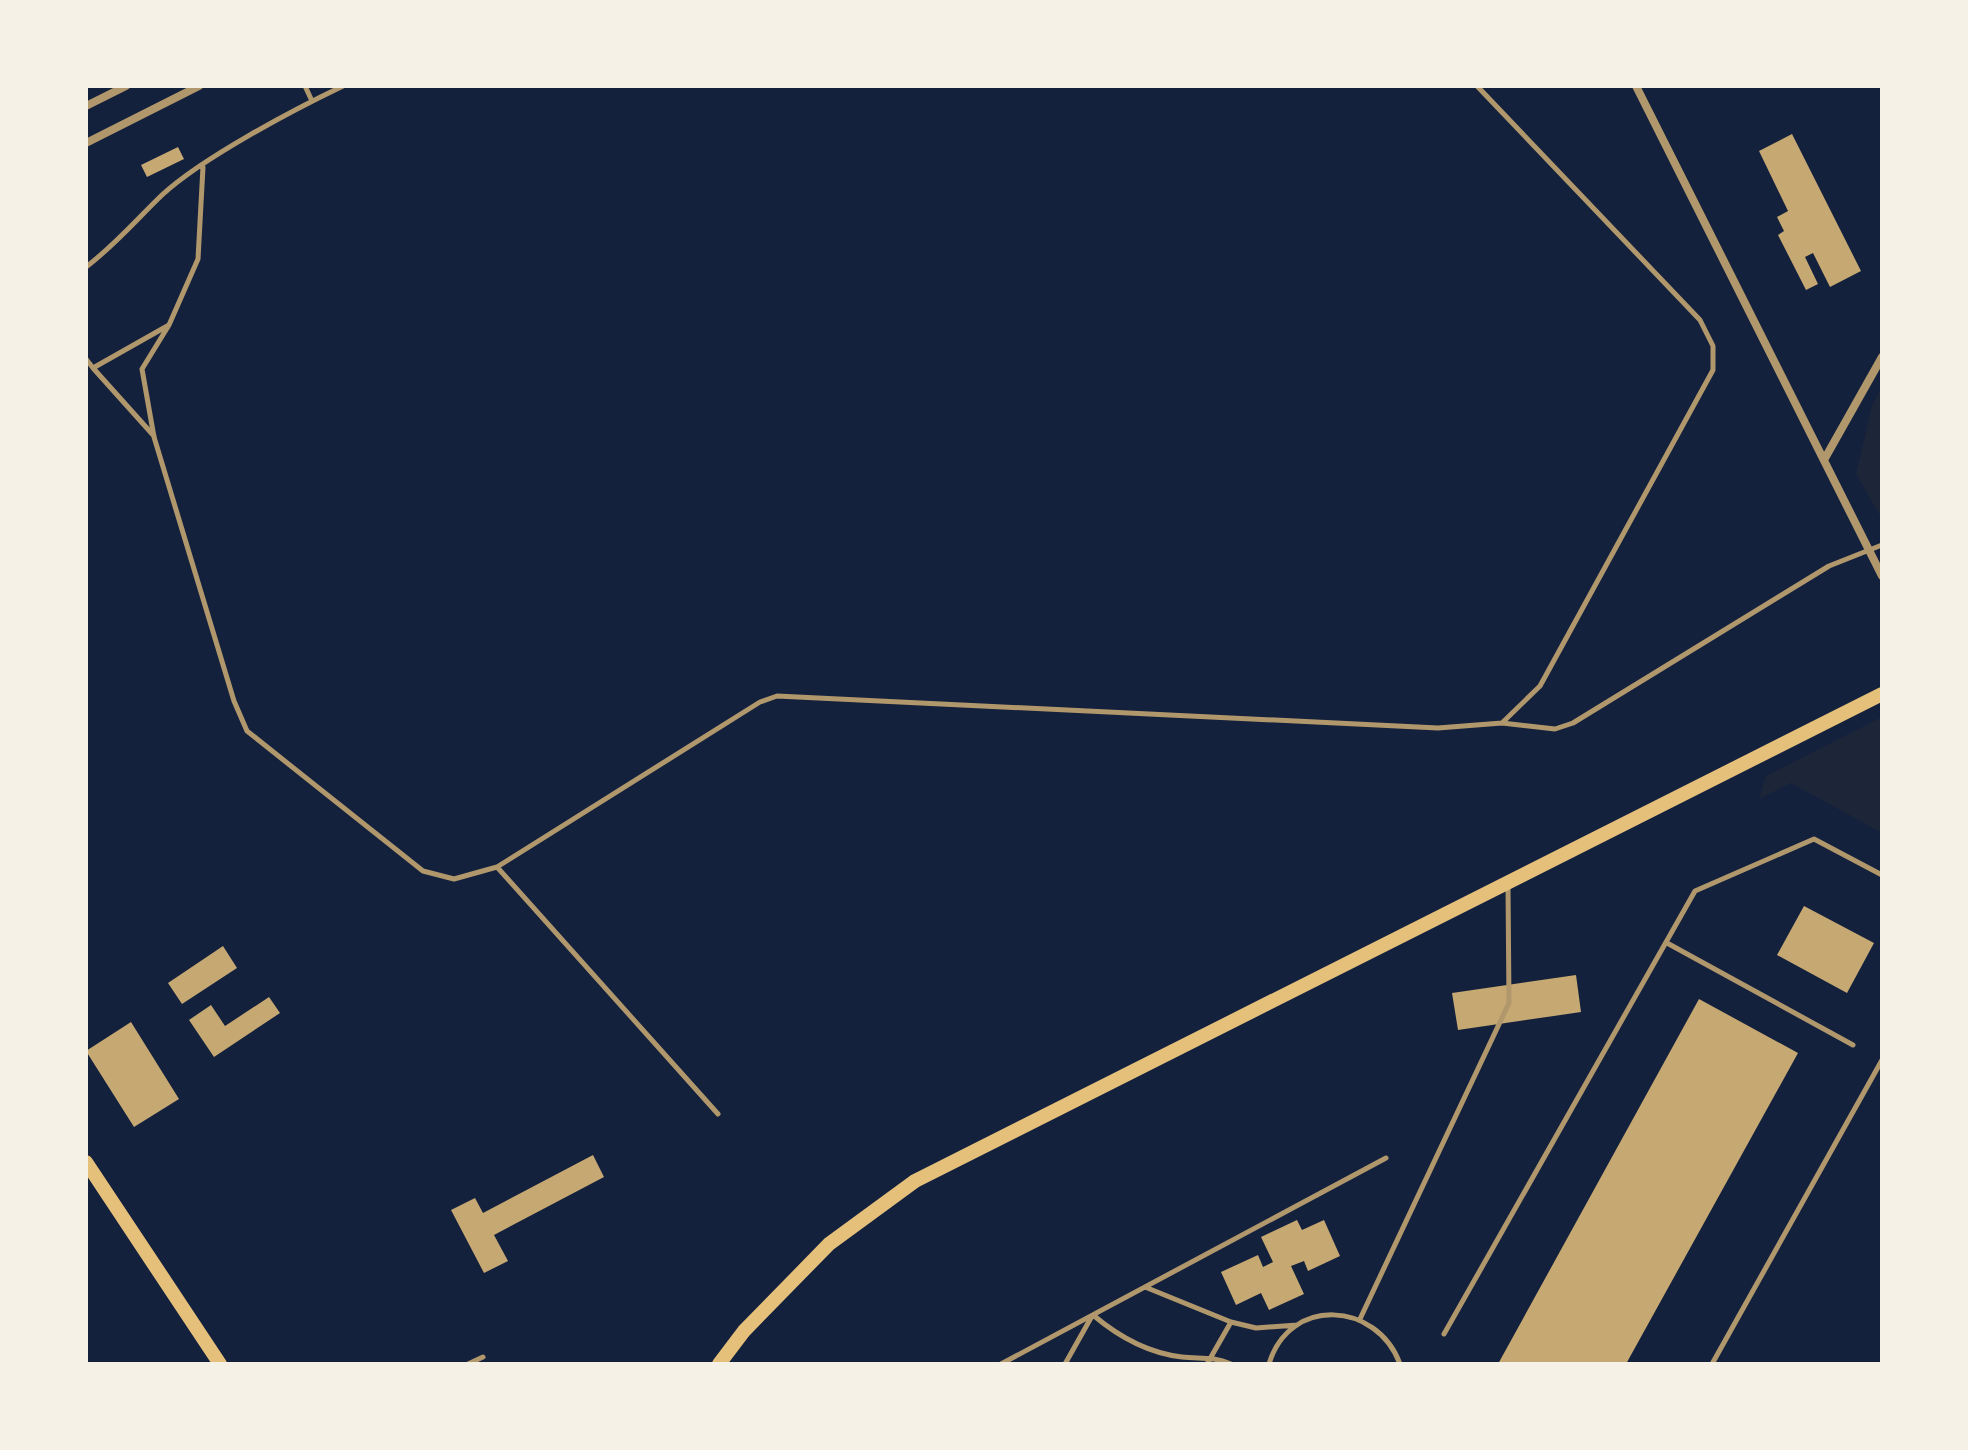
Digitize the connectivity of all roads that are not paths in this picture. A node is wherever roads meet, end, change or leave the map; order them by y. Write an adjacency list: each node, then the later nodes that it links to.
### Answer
1 (126, 86): 8 (street)
2 (199, 86): 9 (street)
3 (305, 86): 7 (lane)
4 (343, 86): 7 (lane)
5 (1477, 86): 22 (lane)
6 (1636, 86): 17 (street)
7 (312, 101): 10 (lane)
8 (86, 106)
9 (86, 143)
10 (203, 166): 11 (lane); 12 (lane)
11 (86, 267)
12 (169, 325): 15 (lane); 16 (lane)
13 (1882, 357): 17 (street)
14 (86, 359): 15 (lane)
15 (93, 368): 16 (lane)
16 (154, 437): 23 (lane)
17 (1824, 460): 19 (street)
18 (1882, 545): 19 (lane)
19 (1869, 551): 20 (street); 22 (lane)
20 (1882, 576)
21 (1882, 694): 25 (main road)
22 (1502, 723): 23 (lane)
23 (497, 867): 29 (lane)
24 (1882, 875): 26 (lane)
25 (1508, 881): 34 (lane); 42 (main road)
26 (1667, 943): 27 (lane); 37 (lane)
27 (1853, 1045)
28 (1882, 1060): 49 (lane)
29 (718, 1114)
30 (1386, 1158): 32 (lane)
31 (86, 1162): 40 (main road)
32 (1145, 1287): 33 (lane); 35 (lane)
33 (1093, 1315): 38 (lane); 43 (lane); 44 (lane)
34 (1360, 1319): 36 (lane); 48 (lane)
35 (1231, 1322): 36 (lane); 38 (lane)
36 (1298, 1325): 47 (lane)
37 (1444, 1334)
38 (1212, 1356): 45 (lane); 46 (lane)
39 (483, 1357): 41 (lane)
40 (220, 1364)
41 (468, 1364)
42 (719, 1364)
43 (1001, 1364)
44 (1065, 1364)
45 (1207, 1364)
46 (1231, 1364)
47 (1269, 1364)
48 (1400, 1364)
49 (1712, 1364)

